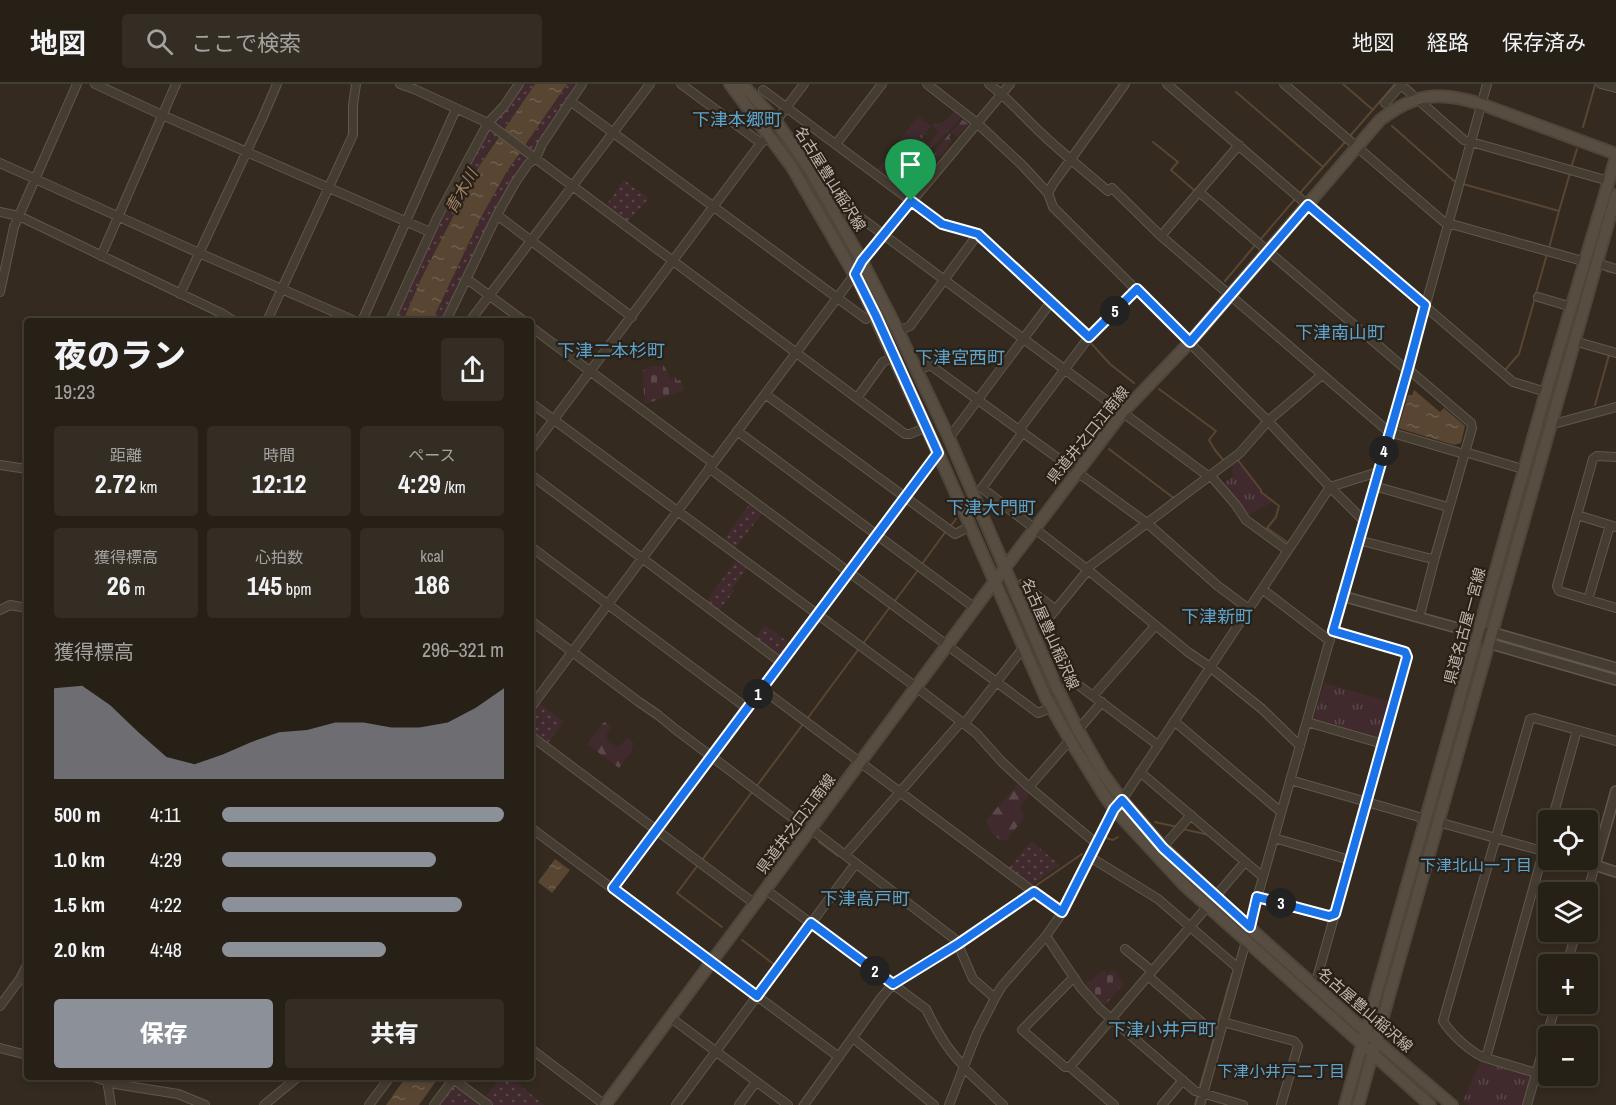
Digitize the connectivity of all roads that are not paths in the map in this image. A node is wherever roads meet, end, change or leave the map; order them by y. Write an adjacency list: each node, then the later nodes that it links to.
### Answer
1 (77, 84): 48 (street)
2 (95, 84): 33 (street)
3 (176, 84): 33 (street)
4 (277, 84): 43 (street)
5 (356, 84): 51 (street)
6 (400, 84): 32 (street)
7 (519, 84): 36 (street)
8 (582, 84): 28 (street)
9 (650, 84): 37 (street)
10 (681, 84): 38 (street)
11 (730, 84): 38 (main road, 名古屋豊山稲沢線)
12 (742, 84): 34 (main road, 名古屋豊山稲沢線)
13 (804, 84): 31 (street)
14 (882, 84): 40 (street)
15 (927, 84): 35 (street)
16 (989, 84): 26 (street)
17 (1010, 84): 26 (street)
18 (1125, 84): 46 (street)
19 (1167, 84): 41 (street)
20 (1284, 84): 42 (street)
21 (1401, 84): 27 (street); 29 (street)
22 (1487, 84): 30 (street)
23 (1601, 84): 24 (street)
24 (1616, 88)
25 (763, 90): 31 (street)
26 (1002, 94): 35 (street); 46 (street)
27 (1418, 99): 30 (main road, 県道井之口江南線); 39 (street); 42 (main road, 県道井之口江南線)
28 (570, 101): 37 (street); 45 (street)
29 (1385, 104)
30 (1481, 104): 39 (street); 44 (main road, 県道井之口江南線)
31 (787, 107): 34 (street); 40 (street)
32 (456, 109): 36 (street); 63 (street)
33 (162, 115): 43 (street); 61 (street)
34 (776, 121): 62 (main road, 名古屋豊山稲沢線)
35 (977, 123): 53 (street); 55 (street)
36 (489, 124): 45 (street); 65 (street)
37 (613, 132): 50 (street); 57 (street)
38 (765, 139): 57 (street); 77 (main road, 名古屋豊山稲沢線)
39 (1471, 142): 49 (street); 64 (street)
40 (837, 144): 55 (street)
41 (1239, 146): 52 (street); 56 (street)
42 (1357, 147): 56 (main road, 県道井之口江南線); 64 (street)
43 (247, 152): 51 (street); 71 (street)
44 (1616, 155): 49 (main road, 県道名古屋一宮線)
45 (535, 157): 50 (street); 59 (street)
46 (1071, 160): 53 (street); 68 (street)
47 (0, 163): 48 (street)
48 (35, 178): 60 (street); 61 (street)
49 (1609, 181): 75 (main road, 県道名古屋一宮線)
50 (573, 186): 69 (street); 73 (street)
51 (328, 188): 63 (street); 80 (street)
52 (1199, 192): 68 (street); 70 (street)
53 (1048, 193): 81 (street)
54 (1616, 195): 75 (main road, 県道名古屋一宮線)
55 (911, 201): 66 (street); 67 (street)
56 (1308, 205): 70 (main road, 県道井之口江南線); 89 (street)
57 (714, 206): 73 (street); 86 (street)
58 (0, 212): 60 (street)
59 (497, 215): 69 (street); 79 (street)
60 (18, 216): 72 (street); 82 (street)
61 (118, 217): 71 (street); 72 (street)
62 (838, 218): 67 (street); 74 (main road, 名古屋豊山稲沢線)
63 (405, 222): 65 (street); 95 (street)
64 (1448, 223): 75 (street); 89 (street)
65 (430, 232): 96 (street)
66 (978, 234): 78 (street); 88 (street)
67 (884, 235): 74 (street); 78 (street)
68 (1161, 236): 84 (street)
69 (531, 241): 85 (street); 91 (street)
70 (1268, 251): 84 (main road, 県道井之口江南線); 111 (street)
71 (199, 253): 80 (street); 83 (street)
72 (100, 256): 83 (street)
73 (674, 261): 91 (street); 107 (street)
74 (862, 261): 77 (street); 102 (main road, 名古屋豊山稲沢線)
75 (1591, 263): 76 (street); 90 (main road, 県道名古屋一宮線); 105 (main road, 県道名古屋一宮線)
76 (1616, 269)
77 (855, 274): 86 (street); 109 (main road, 名古屋豊山稲沢線)
78 (944, 280): 102 (street); 104 (street)
79 (465, 282): 85 (street); 97 (street)
80 (282, 289): 93 (street); 94 (street)
81 (1137, 289): 103 (street); 106 (street)
82 (0, 292)
83 (180, 294): 92 (street)
84 (1231, 295): 106 (main road, 県道井之口江南線); 114 (street)
85 (489, 296): 98 (street); 99 (street)
86 (838, 297): 100 (street); 107 (street)
87 (1538, 297): 90 (street)
88 (1051, 302): 103 (street); 104 (street)
89 (1425, 305): 111 (street); 115 (street)
90 (1572, 307): 115 (main road, 県道名古屋一宮線)
91 (632, 316): 112 (street)
92 (229, 318)
93 (268, 318)
94 (348, 318)
95 (364, 318)
96 (391, 318)
97 (447, 318)
98 (472, 318)
99 (520, 318)
100 (866, 319)
101 (534, 329): 112 (street)
102 (898, 332): 113 (main road, 名古屋豊山稲沢線)
103 (1089, 337): 110 (street)
104 (1024, 339): 110 (street); 118 (street)
105 (1574, 341): 108 (street); 124 (main road, 県道名古屋一宮線)
106 (1190, 342): 121 (main road, 県道井之口江南線); 123 (street)
107 (796, 352): 116 (street); 117 (street)
108 (1616, 353)
109 (895, 357): 117 (street); 125 (main road, 名古屋豊山稲沢線)
110 (1065, 369): 121 (street); 127 (street)
111 (1408, 370): 128 (street); 132 (street)
112 (591, 371): 122 (street); 135 (street)
113 (917, 371): 118 (street); 129 (main road, 名古屋豊山稲沢線)
114 (1323, 375): 123 (street); 128 (street)
115 (1546, 392): 179 (main road, 県道名古屋一宮線)
116 (765, 394): 126 (street); 144 (street)
117 (857, 398): 125 (street)
118 (978, 399): 127 (street); 129 (street)
119 (534, 405): 122 (street)
120 (1616, 407): 124 (street)
121 (1123, 412): 138 (main road, 県道井之口江南線); 140 (street)
122 (554, 420): 130 (street); 146 (street)
123 (1268, 421): 140 (street); 143 (street)
124 (1550, 425): 181 (main road, 県道名古屋一宮線)
125 (927, 427): 131 (main road, 名古屋豊山稲沢線)
126 (737, 431): 135 (street); 153 (street)
127 (1021, 431): 138 (street); 152 (street)
128 (1389, 432): 132 (street); 139 (street)
129 (949, 438): 159 (main road, 名古屋豊山稲沢線)
130 (534, 446)
131 (938, 453): 144 (street); 150 (main road, 名古屋豊山稲沢線)
132 (1464, 453): 136 (street); 145 (street)
133 (1616, 457): 147 (street)
134 (0, 465): 137 (street)
135 (711, 465): 146 (street); 161 (street)
136 (1516, 467)
137 (24, 469)
138 (1077, 471): 149 (street); 152 (main road, 県道井之口江南線)
139 (1378, 472): 142 (street); 143 (street)
140 (1209, 476): 149 (street); 156 (street)
141 (534, 477): 158 (street)
142 (1374, 486): 145 (street); 148 (street)
143 (1330, 487): 148 (street); 156 (street)
144 (905, 497): 150 (street); 153 (street)
145 (1448, 507): 157 (street)
146 (677, 511): 158 (street); 175 (street)
147 (1577, 515): 151 (street); 166 (street)
148 (1364, 521): 154 (street)
149 (1147, 523): 160 (street); 171 (street)
150 (971, 526): 162 (main road, 名古屋豊山稲沢線)
151 (1613, 526): 166 (street)
152 (1034, 528): 159 (main road, 県道井之口江南線); 160 (street)
153 (877, 535): 161 (street); 169 (street)
154 (1358, 540): 157 (street); 165 (street)
155 (534, 550): 167 (street)
156 (1287, 550): 164 (street)
157 (1435, 557): 174 (street)
158 (642, 558): 167 (street); 186 (street)
159 (1004, 569): 162 (main road, 県道井之口江南線); 180 (main road, 名古屋豊山稲沢線)
160 (1087, 569): 173 (street); 177 (street)
161 (849, 573): 175 (street); 183 (street)
162 (995, 581): 169 (main road, 県道井之口江南線); 184 (main road, 名古屋豊山稲沢線)
163 (1022, 584): 173 (street)
164 (1262, 588): 171 (street); 182 (street)
165 (1342, 597): 178 (street); 179 (street)
166 (1588, 600): 170 (street)
167 (608, 604): 185 (street); 198 (street)
168 (24, 607): 172 (street)
169 (975, 608): 183 (main road, 県道井之口江南線)
170 (1616, 608)
171 (1249, 609): 187 (street)
172 (0, 610)
173 (1056, 610): 180 (street)
174 (1421, 611)
175 (818, 615): 186 (street); 192 (street)
176 (534, 624): 185 (street)
177 (1155, 626): 187 (street); 194 (street)
178 (1333, 631): 182 (street); 207 (street)
179 (1479, 634): 181 (street); 223 (main road, 県道名古屋一宮線)
180 (1034, 636): 191 (main road, 名古屋豊山稲沢線)
181 (1490, 638): 188 (street); 189 (street); 223 (main road, 県道名古屋一宮線)
182 (1330, 640): 200 (street)
183 (947, 646): 190 (street); 192 (main road, 県道井之口江南線)
184 (1024, 647): 190 (street); 197 (main road, 名古屋豊山稲沢線)
185 (572, 652): 196 (street); 210 (street)
186 (782, 663): 193 (street)
187 (1210, 667): 199 (street); 209 (street)
188 (1616, 668)
189 (1616, 680)
190 (998, 682): 197 (street); 201 (street)
191 (1055, 684): 194 (street); 202 (main road, 名古屋豊山稲沢線)
192 (916, 687): 201 (street); 211 (main road, 県道井之口江南線)
193 (762, 689): 198 (street); 211 (street)
194 (1094, 696): 195 (street)
195 (1102, 702): 202 (street); 208 (street)
196 (534, 703)
197 (1051, 708): 205 (main road, 名古屋豊山稲沢線)
198 (748, 709): 210 (street)
199 (1174, 721): 208 (street); 221 (street)
200 (1307, 722): 207 (street); 209 (street)
201 (963, 723): 214 (street); 216 (street)
202 (1078, 730): 217 (main road, 名古屋豊山稲沢線)
203 (1577, 730): 206 (street); 220 (street); 228 (street)
204 (534, 738): 225 (street)
205 (1070, 740): 214 (street); 219 (main road, 名古屋豊山稲沢線)
206 (1616, 741)
207 (1383, 744): 218 (street)
208 (1158, 745): 212 (street)
209 (1300, 746): 213 (street)
210 (712, 757): 225 (street); 226 (street)
211 (860, 763): 216 (street); 226 (main road, 県道井之口江南線)
212 (1140, 772): 217 (street); 222 (street)
213 (1290, 780): 218 (street); 221 (street)
214 (1029, 787): 229 (street)
215 (1616, 791): 233 (street)
216 (899, 792): 232 (street); 244 (street)
217 (1122, 800): 219 (street); 230 (main road, 名古屋豊山稲沢線)
218 (1367, 802): 223 (street); 235 (street)
219 (1114, 809): 229 (street); 248 (main road, 名古屋豊山稲沢線)
220 (1555, 810)
221 (1281, 812): 227 (street)
222 (1191, 815): 230 (street); 236 (street)
223 (1432, 820): 228 (street); 272 (main road, 県道名古屋一宮線); 275 (main road, 県道名古屋一宮線)
224 (534, 830): 242 (street)
225 (657, 830): 242 (street); 247 (street)
226 (811, 830): 232 (street); 243 (main road, 県道井之口江南線)
227 (1274, 838): 235 (street); 241 (street)
228 (1496, 838): 231 (street); 283 (street)
229 (1097, 844): 234 (street)
230 (1163, 848): 245 (main road, 名古屋豊山稲沢線)
231 (1538, 850)
232 (844, 855): 237 (street)
233 (1598, 855)
234 (1090, 857): 249 (street); 252 (street)
235 (1350, 860): 250 (street)
236 (1245, 862): 241 (street); 245 (street)
237 (856, 863): 251 (street); 256 (street)
238 (1598, 867): 240 (street)
239 (1541, 870): 283 (street)
240 (1616, 872)
241 (1263, 877): 246 (street)
242 (613, 888): 258 (street)
243 (766, 890): 247 (main road, 県道井之口江南線); 251 (street)
244 (1034, 892): 249 (street); 256 (street)
245 (1215, 897): 253 (main road, 名古屋豊山稲沢線)
246 (1257, 897): 250 (street); 253 (street)
247 (755, 904): 258 (main road, 県道井之口江南線)
248 (1207, 907): 252 (street); 255 (main road, 名古屋豊山稲沢線)
249 (1062, 912): 254 (street)
250 (1335, 914): 263 (street)
251 (811, 923): 264 (street); 265 (street)
252 (1190, 927): 259 (street); 261 (street)
253 (1250, 927): 272 (main road, 名古屋豊山稲沢線)
254 (1046, 936): 262 (street); 266 (street)
255 (1246, 941): 259 (street); 276 (main road, 名古屋豊山稲沢線)
256 (958, 944): 264 (street); 266 (street)
257 (1125, 949): 261 (street)
258 (712, 962): 265 (street); 269 (main road, 県道井之口江南線)
259 (1238, 968): 271 (street)
260 (24, 971): 267 (street)
261 (1150, 974): 270 (street); 273 (street)
262 (1074, 977): 270 (street); 285 (street)
263 (1317, 978)
264 (893, 984): 274 (street); 284 (street)
265 (757, 996): 279 (street); 282 (street)
266 (995, 998): 284 (street)
267 (0, 1006)
268 (1553, 1014): 286 (street)
269 (671, 1018): 279 (street); 302 (main road, 県道井之口江南線)
270 (1111, 1019): 285 (street); 293 (street)
271 (1223, 1022): 273 (street); 314 (street)
272 (1366, 1032): 275 (main road, 名古屋豊山稲沢線); 276 (main road, 県道名古屋一宮線)
273 (1220, 1034): 295 (street)
274 (853, 1038): 282 (street); 307 (street)
275 (1376, 1039): 281 (main road, 県道名古屋一宮線); 318 (main road, 名古屋豊山稲沢線)
276 (1362, 1044): 281 (main road, 名古屋豊山稲沢線); 315 (main road, 県道名古屋一宮線)
277 (0, 1048): 280 (street)
278 (534, 1051): 302 (street)
279 (715, 1051): 294 (street); 303 (street)
280 (24, 1054)
281 (1372, 1054): 316 (main road, 県道名古屋一宮線); 317 (main road, 名古屋豊山稲沢線)
282 (839, 1057): 306 (street)
283 (1486, 1058): 286 (street)
284 (964, 1067): 308 (street); 309 (street)
285 (1070, 1067): 310 (street)
286 (1536, 1073): 319 (street)
287 (107, 1080): 296 (street)
288 (112, 1080): 297 (street)
289 (294, 1080): 298 (street)
290 (388, 1080): 299 (street)
291 (453, 1080): 300 (street)
292 (457, 1080): 301 (street)
293 (1183, 1080): 295 (street); 311 (street)
294 (756, 1082): 304 (street); 305 (street)
295 (1203, 1094): 312 (street); 313 (street)
296 (111, 1105)
297 (205, 1105)
298 (264, 1105)
299 (369, 1105)
300 (434, 1105)
301 (488, 1105)
302 (605, 1105)
303 (675, 1105)
304 (739, 1105)
305 (788, 1105)
306 (804, 1105)
307 (934, 1105)
308 (949, 1105)
309 (1003, 1105)
310 (1114, 1105)
311 (1162, 1105)
312 (1200, 1105)
313 (1243, 1105)
314 (1281, 1105)
315 (1346, 1105)
316 (1358, 1105)
317 (1430, 1105)
318 (1452, 1105)
319 (1527, 1105)

